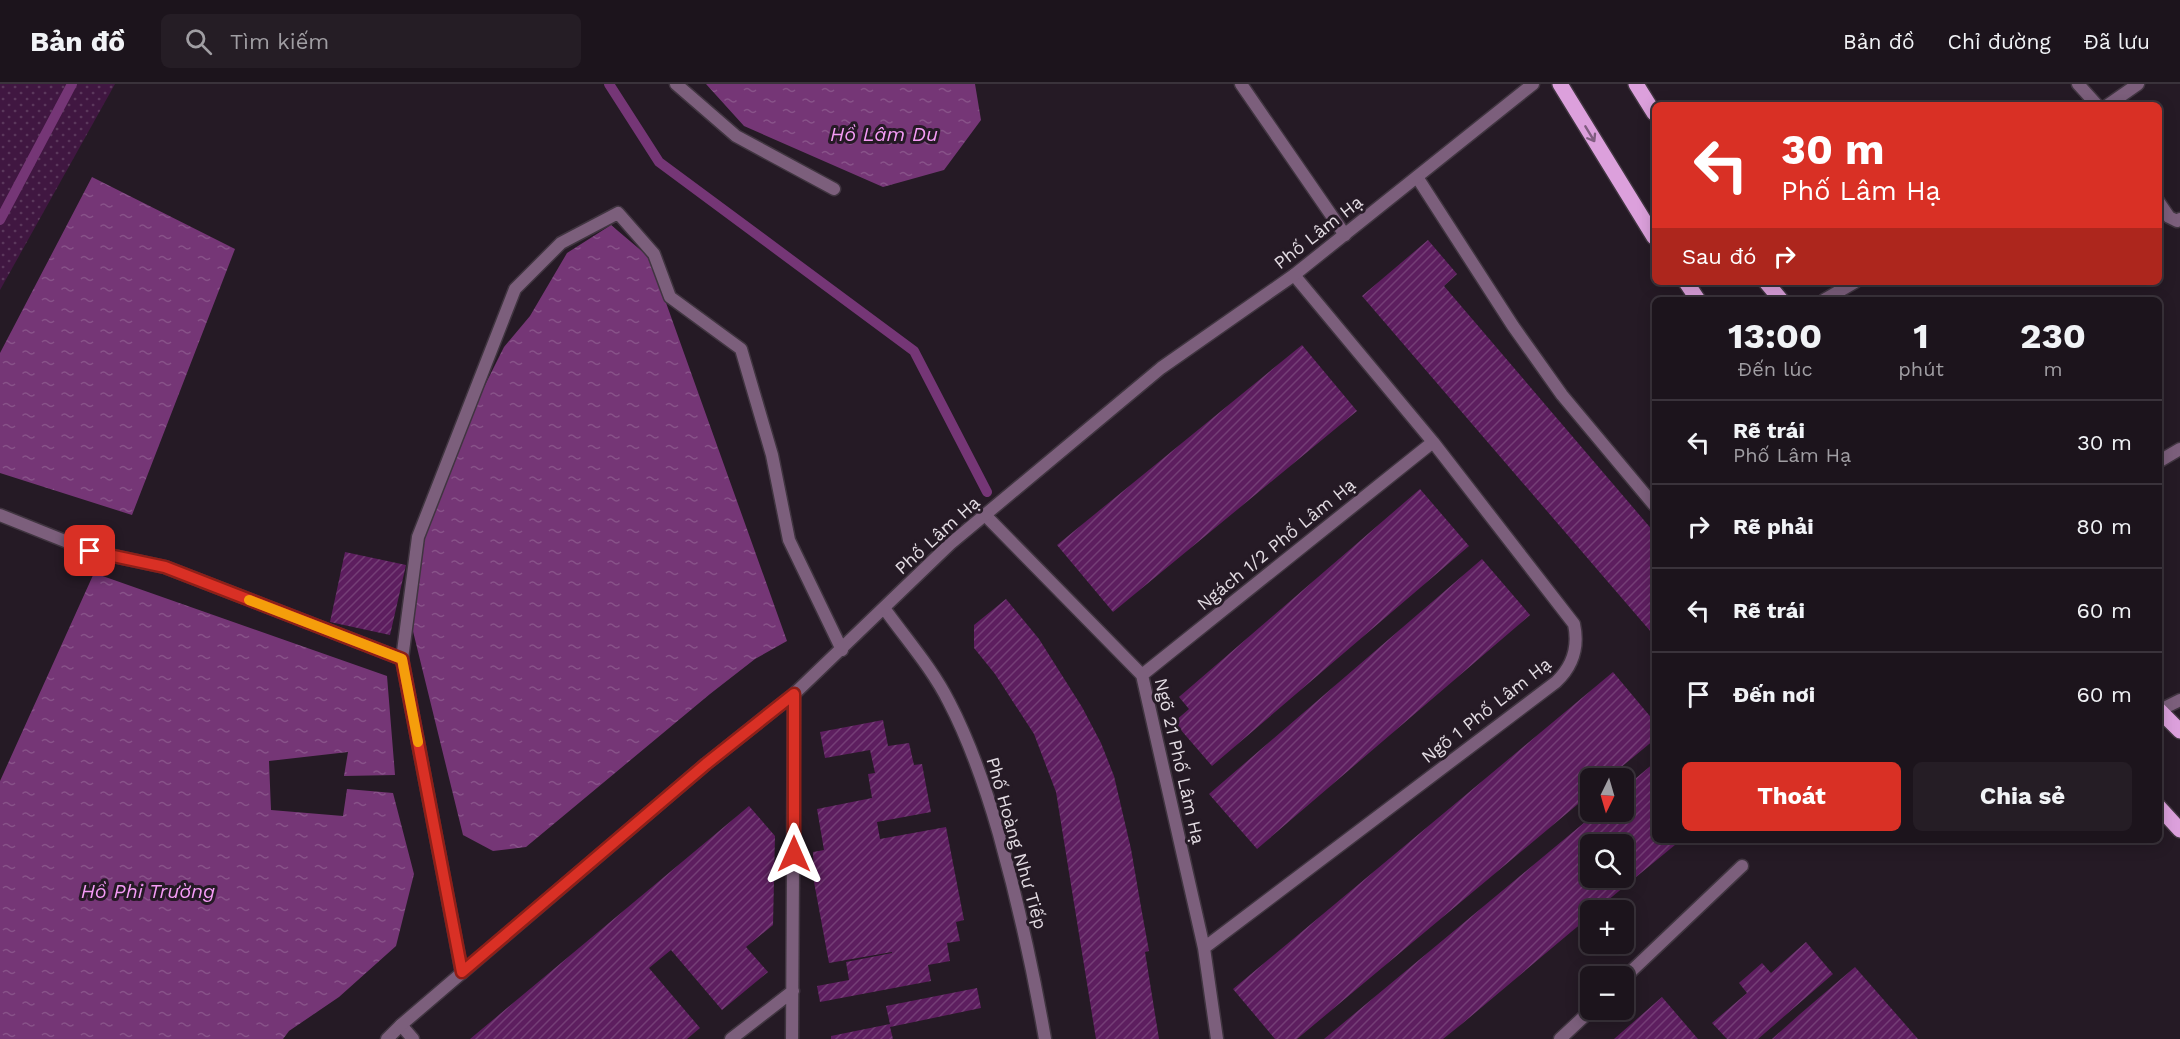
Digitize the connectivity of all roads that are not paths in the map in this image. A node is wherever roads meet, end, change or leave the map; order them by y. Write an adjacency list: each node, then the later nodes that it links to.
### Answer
1 (676, 84): 12 (street)
2 (1241, 84): 16 (street)
3 (1533, 84): 11 (street, Phố Lâm Hạ)
4 (1560, 84): 15 (main road, one-way to 15)
5 (1636, 84): 10 (main road)
6 (2078, 84): 8 (street)
7 (2138, 84): 9 (street)
8 (2094, 102)
9 (2112, 102)
10 (1652, 110)
11 (1417, 177): 16 (street, Phố Lâm Hạ); 25 (street)
12 (834, 189)
13 (2162, 207): 14 (street)
14 (2180, 219)
15 (1652, 234)
16 (1345, 235): 17 (street, Phố Lâm Hạ)
17 (1294, 276): 22 (street, Ngõ 1 Phố Lâm Hạ); 27 (street, Phố Lâm Hạ)
18 (1768, 285): 20 (main road)
19 (1850, 285): 21 (street)
20 (1778, 297)
21 (1829, 297)
22 (1433, 442): 31 (street, Ngách 1/2 Phố Lâm Hạ); 40 (street, Ngõ 1 Phố Lâm Hạ)
23 (2180, 449): 24 (street)
24 (2162, 460)
25 (1652, 503)
26 (0, 515): 30 (street)
27 (986, 516): 28 (street, Phố Lâm Hạ); 31 (street, Ngõ 21 Phố Lâm Hạ)
28 (884, 608): 29 (street, Phố Lâm Hạ); 50 (street, Phố Hoàng Như Tiếp)
29 (842, 650): 30 (street); 32 (street, Phố Lâm Hạ)
30 (402, 659): 42 (street)
31 (1142, 675): 40 (street, Ngõ 21 Phố Lâm Hạ)
32 (794, 694): 42 (street, Phố Lâm Hạ); 43 (street)
33 (2180, 700): 34 (street)
34 (2162, 709)
35 (2162, 713): 36 (main road)
36 (2180, 731)
37 (2162, 810): 38 (main road)
38 (2180, 830)
39 (1742, 867): 41 (street)
40 (1204, 948): 51 (street, Ngõ 21 Phố Lâm Hạ)
41 (1634, 969)
42 (462, 972): 45 (street, Phố Lâm Hạ)
43 (793, 991): 48 (street); 49 (street)
44 (1580, 1020): 52 (street)
45 (401, 1024): 46 (street, Phố Lâm Hạ); 47 (street)
46 (387, 1039)
47 (413, 1039)
48 (731, 1039)
49 (792, 1039)
50 (1045, 1039)
51 (1217, 1039)
52 (1560, 1039)

